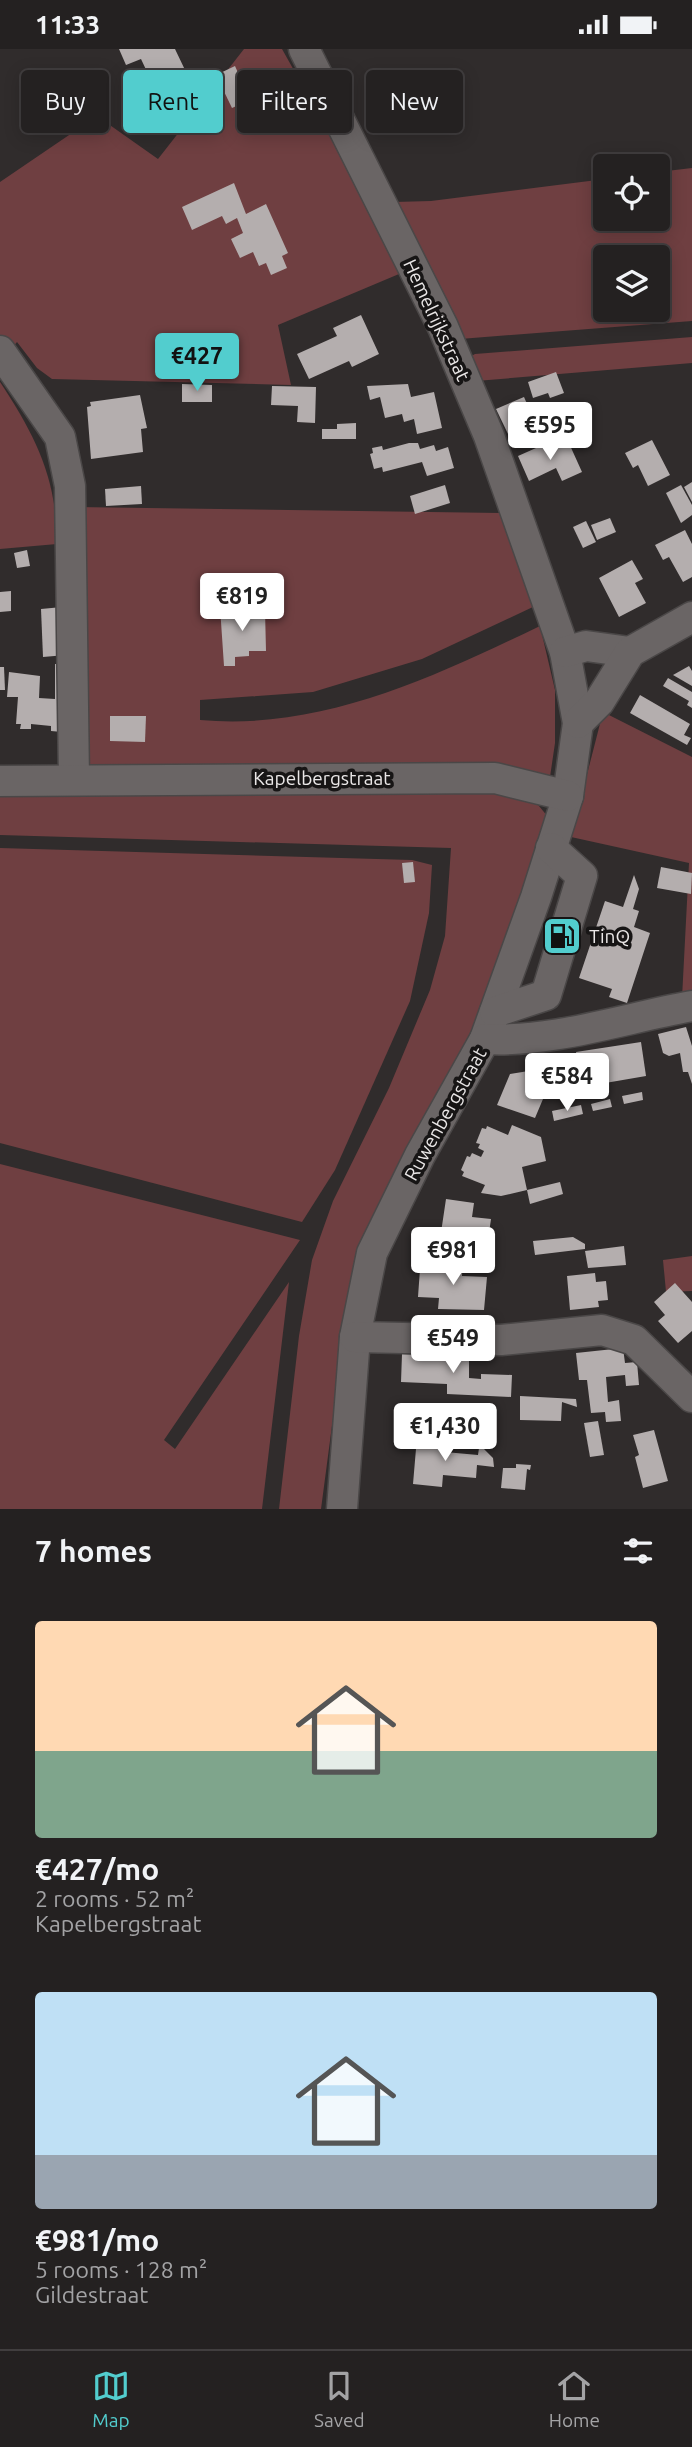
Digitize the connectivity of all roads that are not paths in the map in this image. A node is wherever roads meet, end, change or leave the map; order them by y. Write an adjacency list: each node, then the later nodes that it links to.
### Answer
1 (304, 49): 4 (street, Hemelrijkstraat)
2 (0, 351): 7 (street)
3 (692, 617): 5 (street)
4 (565, 652): 5 (street); 6 (street, Hemelrijkstraat)
5 (630, 652): 6 (street)
6 (578, 723): 9 (street, Ruwenbergstraat)
7 (74, 779): 8 (street, Kapelbergstraat); 9 (street, Kapelbergstraat)
8 (0, 781)
9 (568, 796): 10 (street, Ruwenbergstraat)
10 (551, 848): 12 (street, Ruwenbergstraat); 12 (street)
11 (692, 1006): 12 (street)
12 (490, 1026): 13 (street, Ruwenbergstraat)
13 (355, 1337): 14 (street); 15 (street, Ruwenbergstraat)
14 (692, 1397)
15 (342, 1509)

